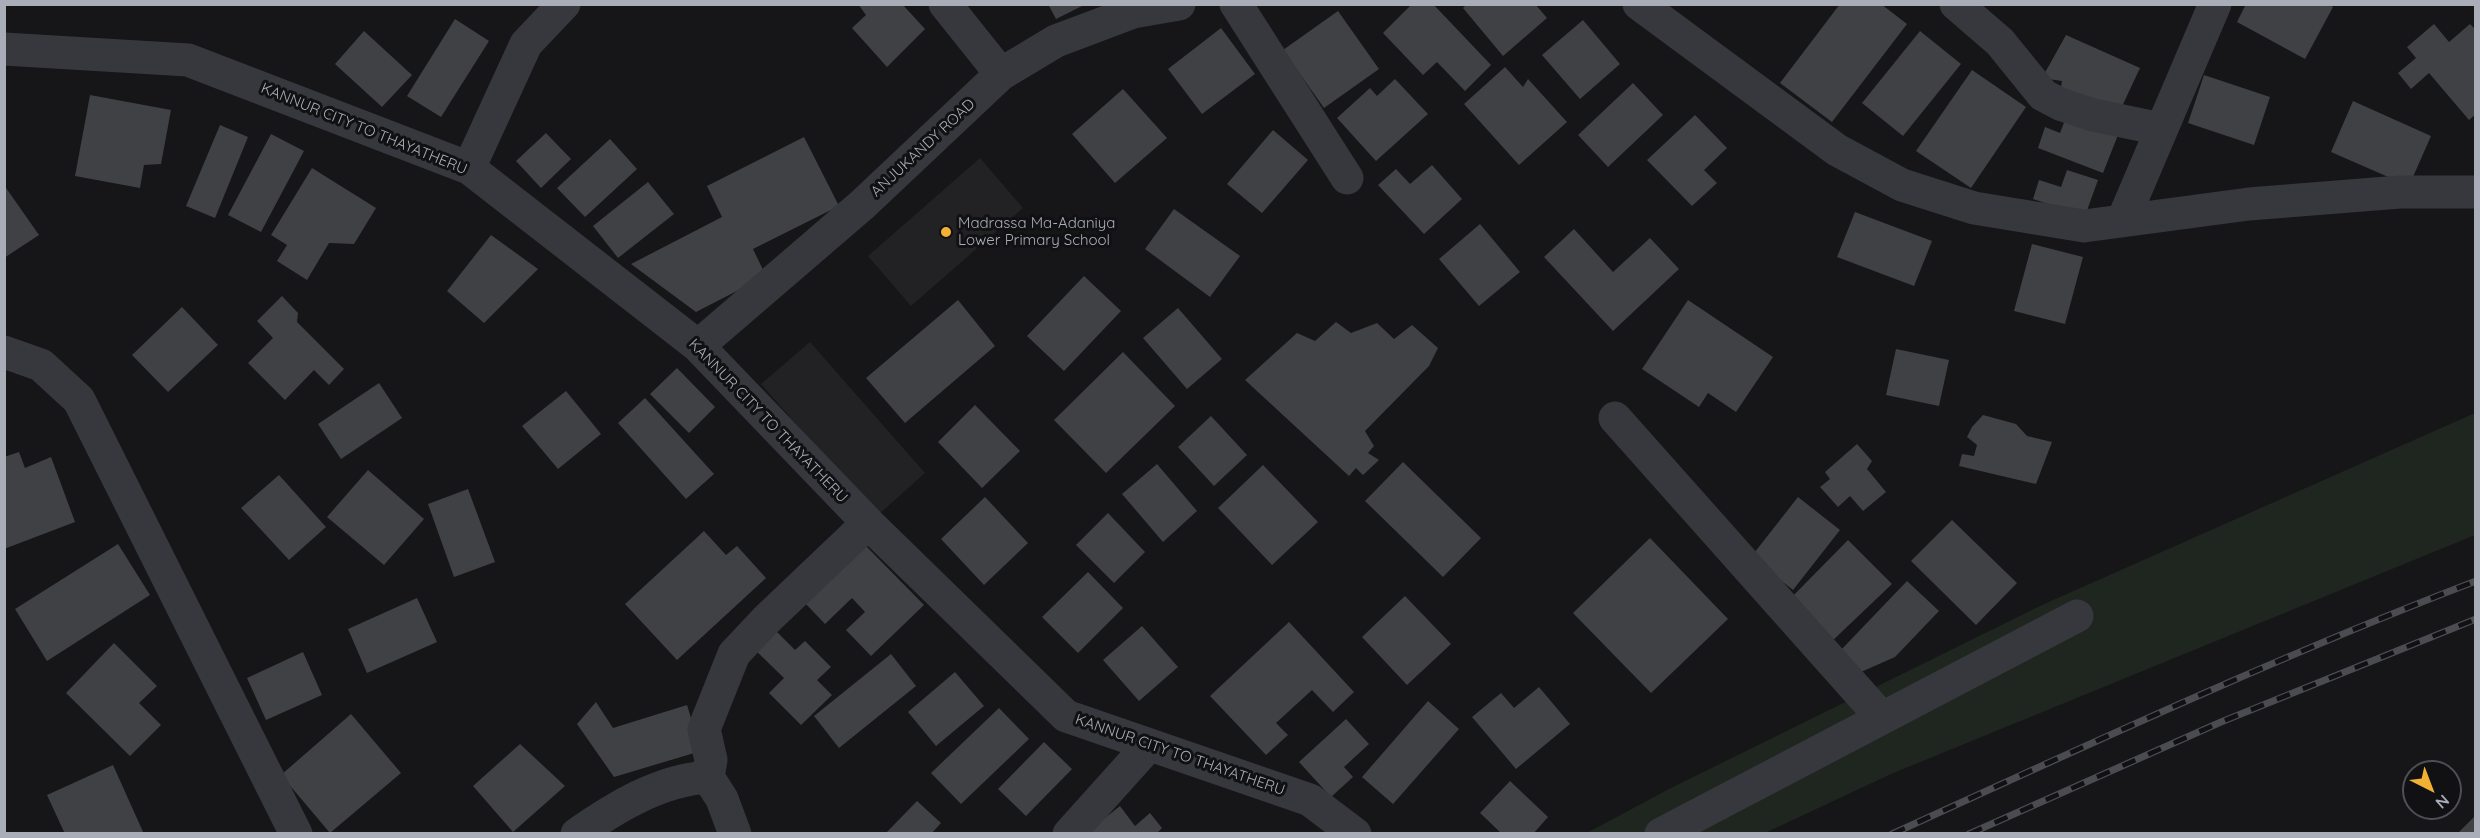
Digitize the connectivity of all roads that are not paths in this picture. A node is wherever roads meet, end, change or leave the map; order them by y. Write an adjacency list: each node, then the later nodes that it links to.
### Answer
1 (564, 4): 11 (street)
2 (945, 4): 9 (street)
3 (1179, 4): 9 (street, ANJUKANDY ROAD)
4 (1236, 4): 12 (street)
5 (1639, 4): 14 (street)
6 (1956, 4): 10 (street)
7 (2215, 4): 10 (street)
8 (4, 49): 11 (street, KANNUR CITY TO THAYATHERU)
9 (1001, 74): 15 (street, ANJUKANDY ROAD)
10 (2161, 129): 14 (street)
11 (469, 168): 15 (street, KANNUR CITY TO THAYATHERU)
12 (1347, 178)
13 (2475, 192): 14 (street)
14 (2123, 220)
15 (698, 346): 18 (street, KANNUR CITY TO THAYATHERU)
16 (4, 352): 23 (street)
17 (1615, 418): 20 (street)
18 (868, 523): 21 (street, KANNUR CITY TO THAYATHERU); 22 (street)
19 (2077, 616): 20 (street)
20 (1882, 718): 28 (street)
21 (1149, 745): 26 (street); 27 (street, KANNUR CITY TO THAYATHERU)
22 (708, 777): 24 (street); 25 (street)
23 (296, 834)
24 (577, 834)
25 (735, 834)
26 (1069, 834)
27 (1355, 834)
28 (1661, 834)

